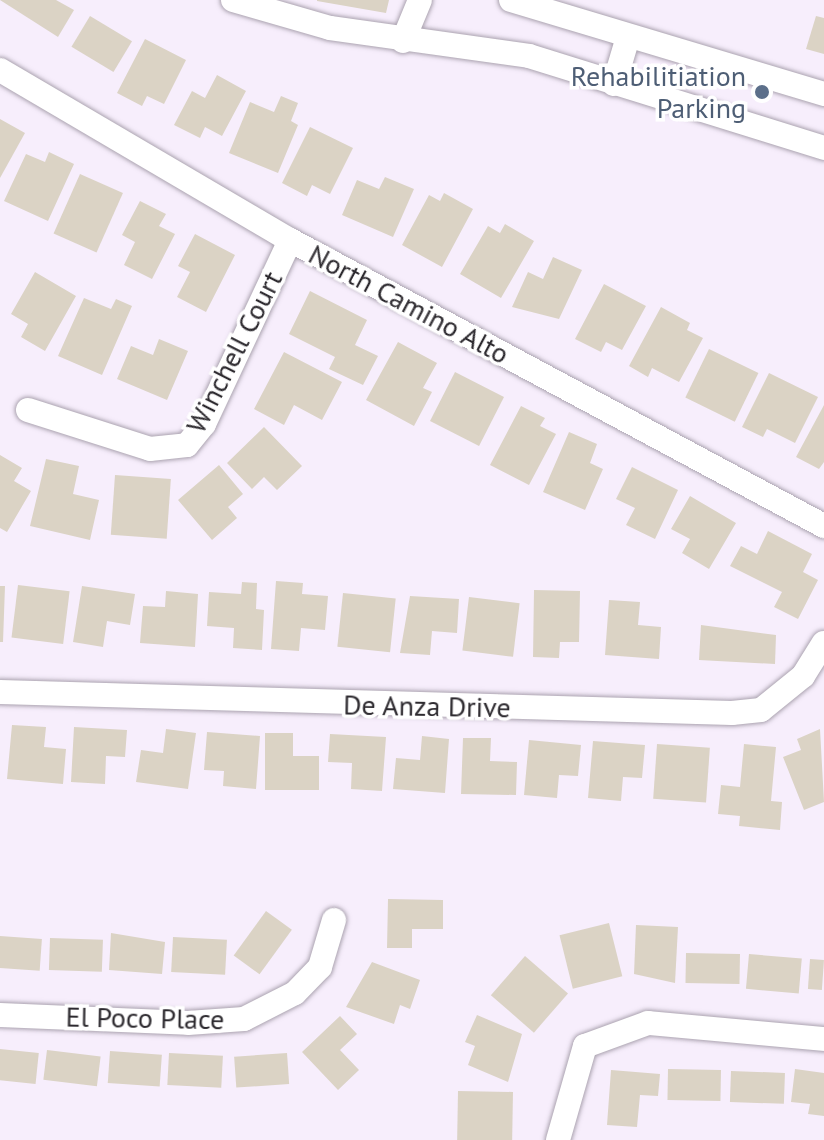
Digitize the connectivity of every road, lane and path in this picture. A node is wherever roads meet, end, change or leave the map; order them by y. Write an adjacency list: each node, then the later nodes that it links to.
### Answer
1 (233, 0): 5 (street)
2 (420, 0): 5 (street)
3 (511, 0): 4 (street)
4 (628, 37): 7 (street); 8 (street)
5 (403, 41): 7 (street)
6 (0, 70): 10 (street, North Camino Alto)
7 (614, 84): 9 (street)
8 (824, 94)
9 (824, 148)
10 (290, 240): 11 (street, Winchell Court); 12 (street, North Camino Alto)
11 (28, 410)
12 (824, 526)
13 (824, 643): 14 (street, De Anza Drive)
14 (0, 692)
15 (334, 920): 16 (street, El Poco Place)
16 (0, 1015)
17 (824, 1039): 18 (street)
18 (558, 1140)

